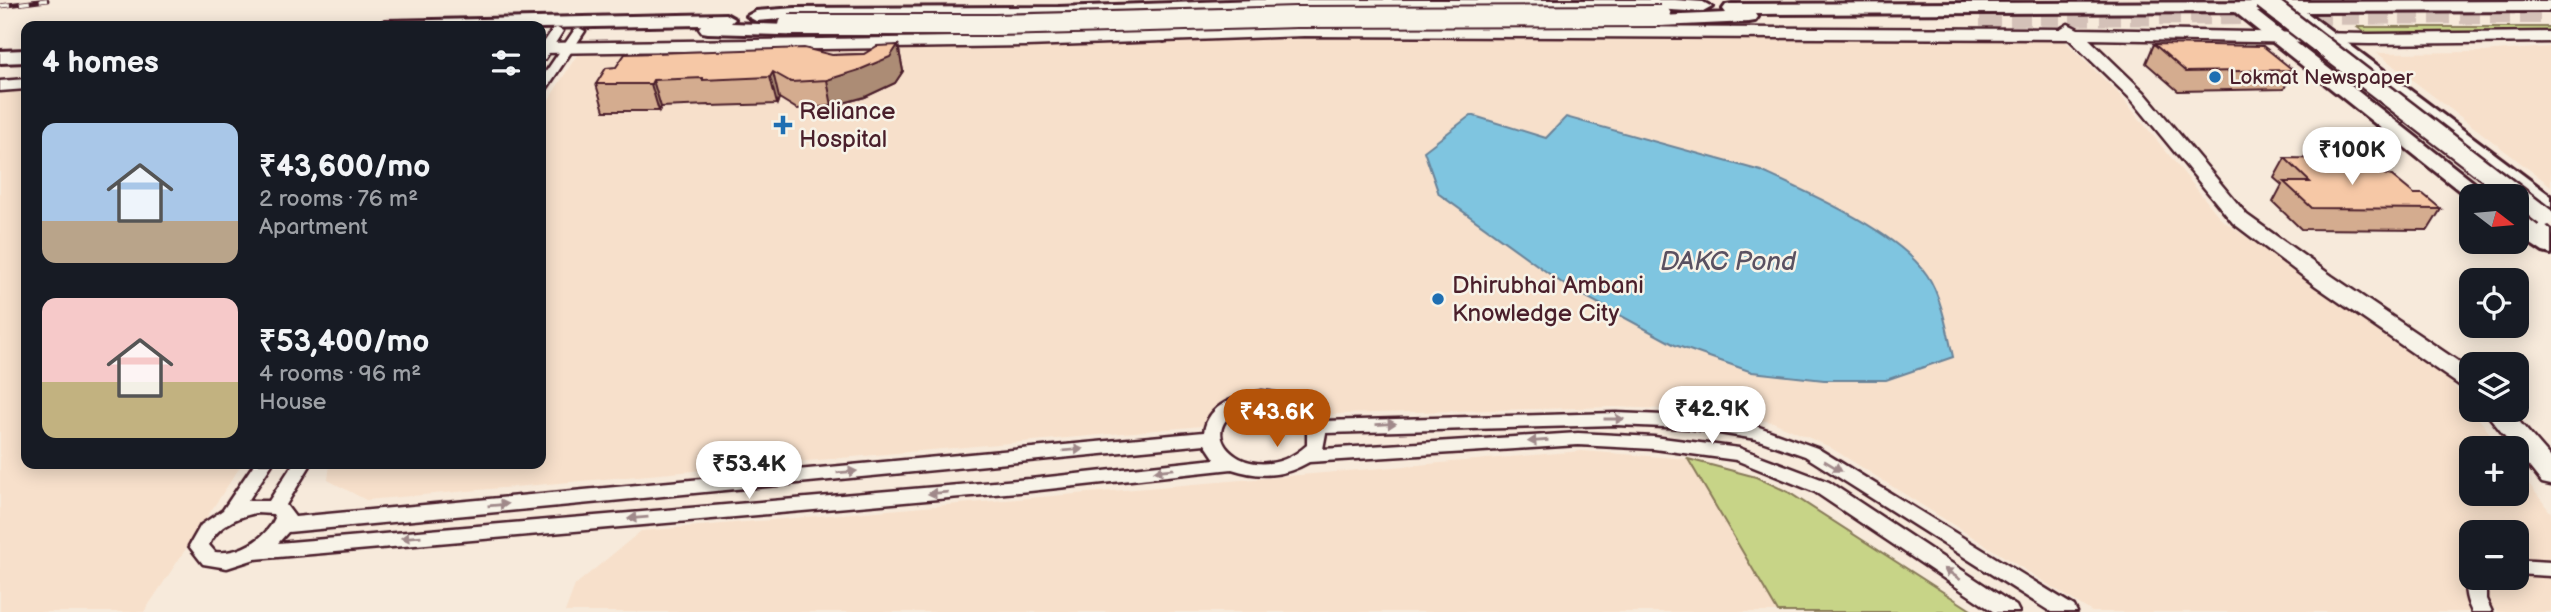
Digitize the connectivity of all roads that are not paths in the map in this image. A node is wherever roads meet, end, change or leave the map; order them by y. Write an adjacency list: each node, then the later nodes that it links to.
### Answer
1 (2167, 0): 8 (main road)
2 (2263, 0): 36 (street, bridge)
3 (2343, 0): 5 (main road)
4 (2244, 4): 7 (main road); 8 (main road); 18 (main road); 35 (street)
5 (2411, 6): 6 (main road); 7 (main road)
6 (2551, 6)
7 (2288, 7): 20 (main road)
8 (2096, 8): 9 (main road)
9 (1746, 13): 11 (main road); 13 (main road); 15 (main road, bridge)
10 (1980, 16): 11 (main road)
11 (1776, 17): 17 (main road)
12 (1143, 18): 13 (main road); 15 (main road); 26 (street)
13 (1163, 23): 17 (street)
14 (2551, 23): 20 (main road)
15 (711, 24): 16 (main road); 19 (main road)
16 (546, 25)
17 (2068, 29): 18 (main road); 39 (street)
18 (2268, 30): 20 (street); 34 (main road)
19 (579, 31): 24 (main road); 26 (street)
20 (2322, 33): 22 (street); 30 (main road)
21 (2551, 37): 22 (street)
22 (2370, 39): 30 (street)
23 (546, 43): 26 (street)
24 (546, 43)
25 (21, 47): 27 (main road)
26 (567, 48): 31 (street)
27 (0, 49)
28 (21, 56): 29 (main road)
29 (0, 57)
30 (2356, 58): 36 (main road)
31 (546, 80)
32 (21, 84): 33 (street)
33 (0, 86)
34 (2465, 184)
35 (2483, 184)
36 (2534, 216): 37 (street); 38 (main road)
37 (2551, 242)
38 (2551, 247)
39 (2459, 373)
40 (2506, 422): 47 (street)
41 (1318, 427): 42 (street); 43 (street); 56 (street, one-way to 56)
42 (1211, 437): 44 (street); 50 (street, one-way to 42)
43 (1307, 456): 44 (street); 55 (street, one-way to 43)
44 (1232, 463): 51 (street, one-way to 51)
45 (260, 469): 49 (street)
46 (299, 469): 48 (street)
47 (2551, 475)
48 (275, 507): 49 (street); 50 (street)
49 (230, 513): 51 (street)
50 (284, 525): 51 (street)
51 (252, 552)
52 (2529, 568): 53 (street)
53 (2551, 569)
54 (2476, 590): 57 (street)
55 (2009, 612)
56 (2067, 612)
57 (2482, 612)

